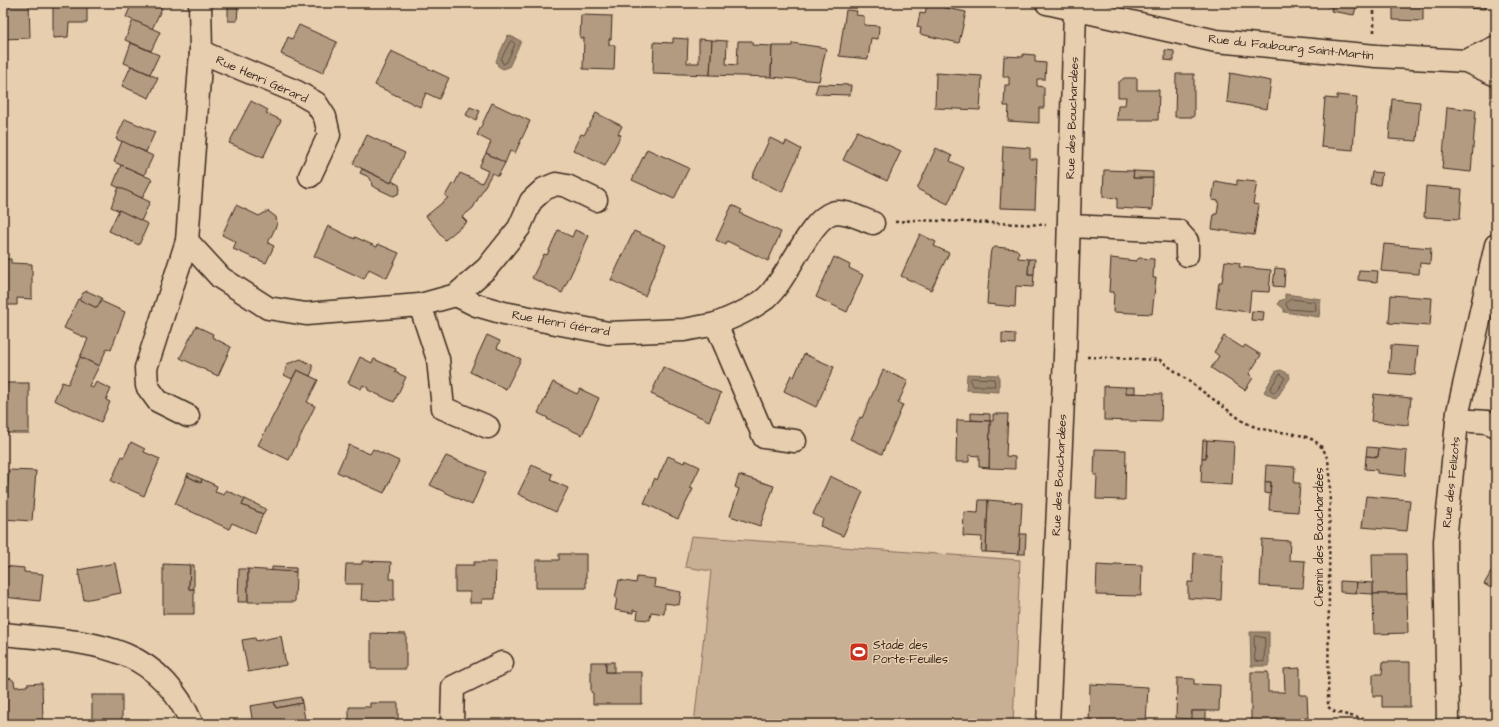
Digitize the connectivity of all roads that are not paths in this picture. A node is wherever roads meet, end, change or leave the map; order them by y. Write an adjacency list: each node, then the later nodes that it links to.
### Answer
1 (200, 3): 5 (street, Rue Henri Gérard)
2 (1047, 3): 3 (street, Rue du Faubourg Saint-Martin)
3 (1075, 10): 6 (street, Rue du Faubourg Saint-Martin); 11 (street, Rue des Bouchardées)
4 (1496, 47): 6 (street, Rue du Faubourg Saint-Martin)
5 (201, 52): 8 (street, Rue Henri Gérard); 12 (street, Rue Henri Gérard)
6 (1466, 61): 7 (street, Rue du Faubourg Saint-Martin)
7 (1496, 75)
8 (310, 176)
9 (596, 200): 15 (street)
10 (873, 223): 17 (street, Rue Henri Gérard)
11 (1069, 226): 14 (street); 27 (street, Rue des Bouchardées)
12 (186, 241): 16 (street); 18 (street, Rue Henri Gérard)
13 (1496, 245): 19 (street, Rue des Felizots)
14 (1187, 255)
15 (456, 295): 16 (street); 17 (street, Rue Henri Gérard)
16 (420, 305): 20 (street)
17 (716, 324): 22 (street)
18 (188, 416)
19 (1457, 420): 21 (street); 28 (street, Rue des Felizots)
20 (488, 426)
21 (1496, 426)
22 (795, 441)
23 (3, 634): 25 (street)
24 (502, 663): 26 (street)
25 (192, 724)
26 (452, 724)
27 (1048, 724)
28 (1448, 724)

